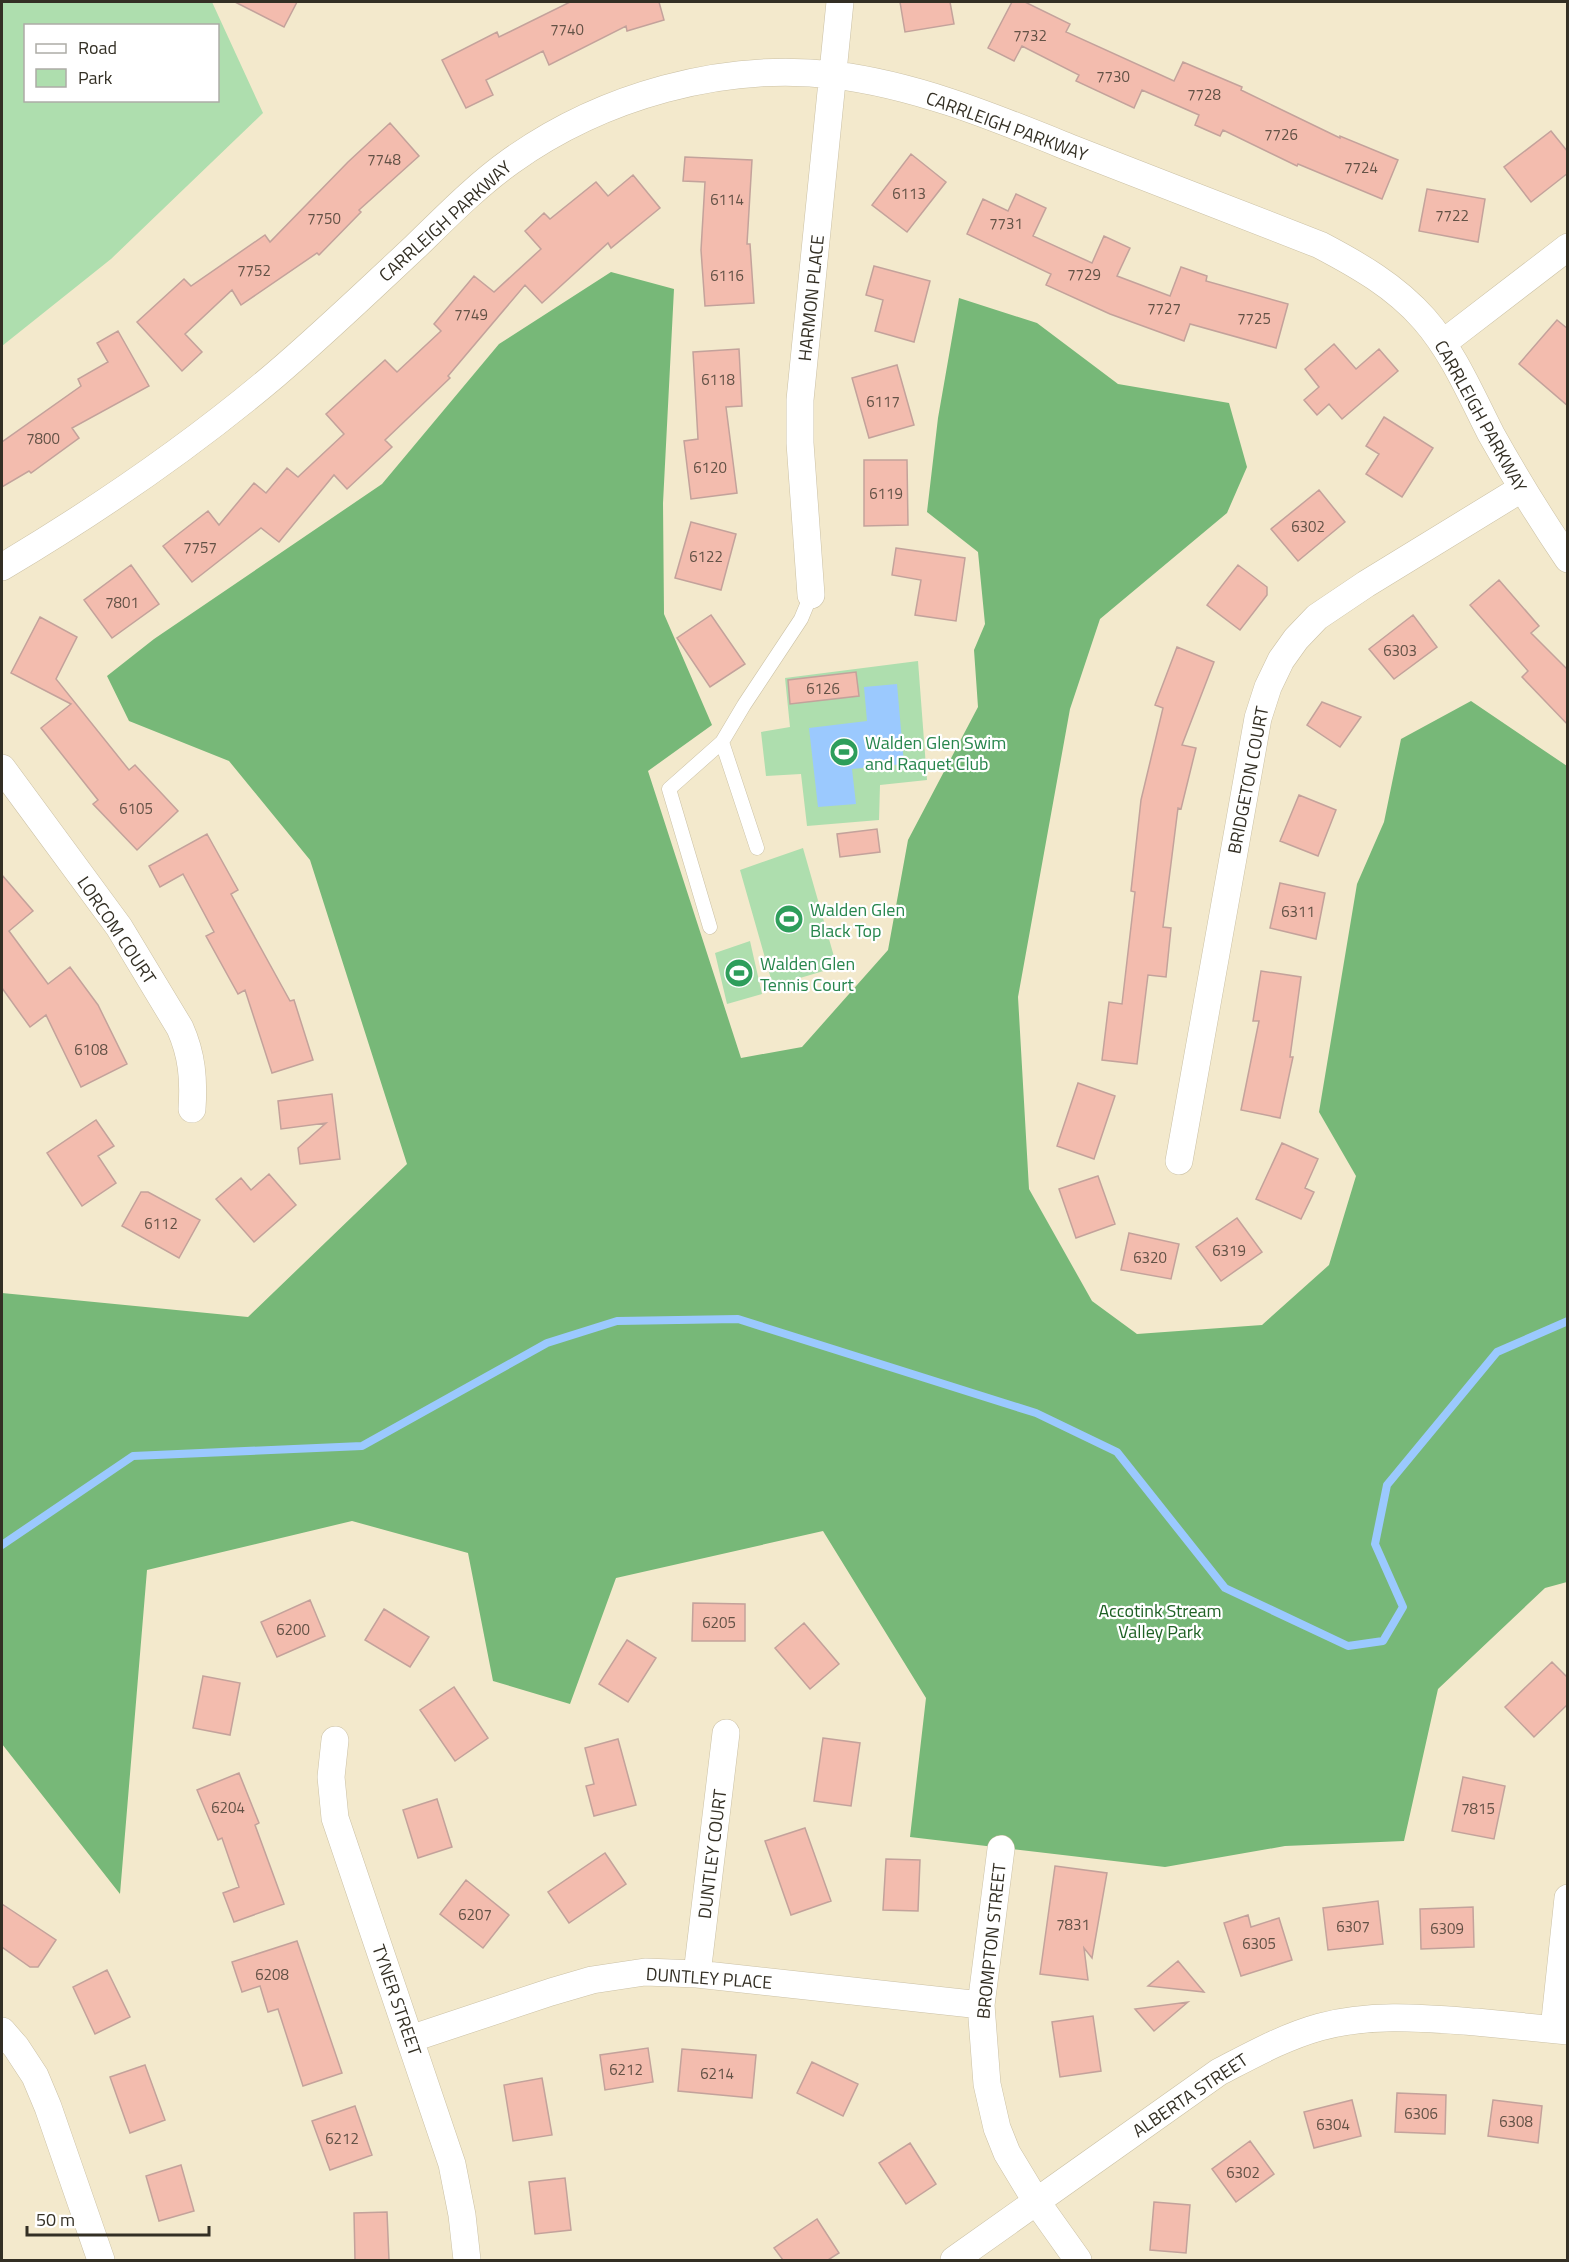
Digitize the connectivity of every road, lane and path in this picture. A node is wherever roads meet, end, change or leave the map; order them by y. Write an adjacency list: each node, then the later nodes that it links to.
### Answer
1 (840, 2): 2 (street, HARMON PLACE)
2 (833, 75): 4 (street, CARRLEIGH PARKWAY); 7 (street, CARRLEIGH PARKWAY); 8 (street, HARMON PLACE)
3 (1568, 247): 4 (street)
4 (1443, 343): 5 (street, CARRLEIGH PARKWAY)
5 (1521, 489): 6 (street, CARRLEIGH PARKWAY); 14 (street, BRIDGETON COURT)
6 (1568, 559)
7 (2, 567)
8 (811, 595): 9 (lane)
9 (722, 742): 11 (lane); 12 (lane)
10 (2, 768): 13 (street, LORCOM COURT)
11 (756, 848)
12 (711, 927)
13 (192, 1109)
14 (1179, 1161)
15 (726, 1733): 19 (street, DUNTLEY COURT)
16 (335, 1740): 23 (street, TYNER STREET)
17 (1001, 1849): 20 (street, BROMPTON STREET)
18 (1568, 1898): 21 (street)
19 (697, 1974): 20 (street, DUNTLEY PLACE); 23 (street, DUNTLEY PLACE)
20 (981, 2006): 24 (street, BROMPTON STREET)
21 (1561, 2030): 24 (street, ALBERTA STREET)
22 (2, 2031): 25 (street)
23 (410, 2039): 26 (street, TYNER STREET)
24 (1036, 2201): 27 (street, ALBERTA STREET); 28 (street, BROMPTON STREET)
25 (101, 2260)
26 (467, 2260)
27 (954, 2260)
28 (1078, 2260)

